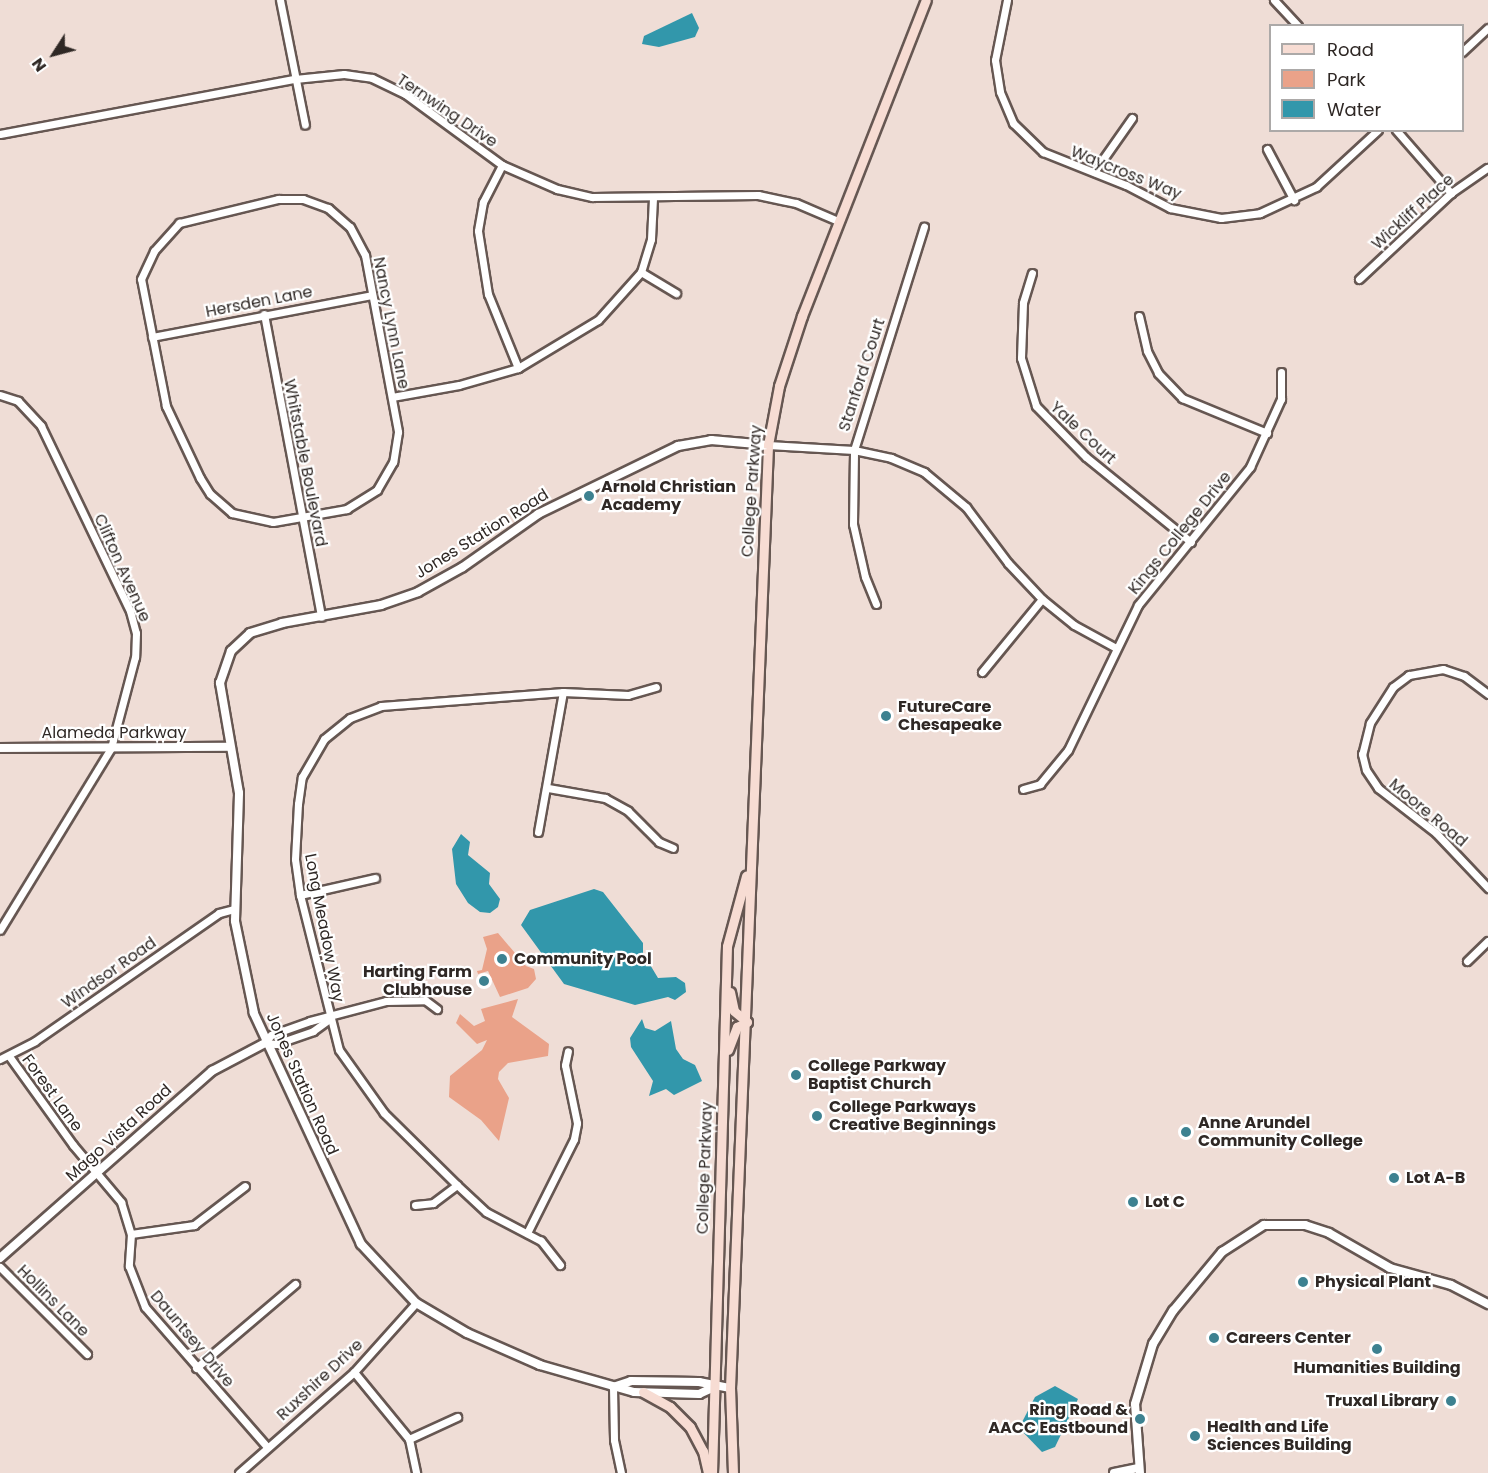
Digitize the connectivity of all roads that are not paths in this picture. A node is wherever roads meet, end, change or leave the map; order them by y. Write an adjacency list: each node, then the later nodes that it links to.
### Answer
1 (280, 0): 8 (street)
2 (926, 0): 21 (main road, College Parkway)
3 (1007, 0): 17 (street, Waycross Way)
4 (1274, 0): 5 (street)
5 (1296, 24)
6 (1488, 28): 7 (street)
7 (1464, 50)
8 (295, 79): 10 (street); 13 (street, Ternwing Drive); 15 (street, Ternwing Drive)
9 (1132, 118): 17 (street)
10 (305, 125)
11 (1376, 132): 20 (street, Waycross Way)
12 (1398, 132): 18 (street)
13 (0, 134)
14 (1267, 149): 20 (street)
15 (502, 165): 19 (street, Ternwing Drive); 31 (street)
16 (1487, 168): 18 (street, Wickliff Place)
17 (1094, 172): 20 (street, Waycross Way)
18 (1451, 193): 25 (street, Wickliff Place)
19 (654, 198): 21 (street, Ternwing Drive); 23 (street)
20 (1294, 200)
21 (837, 221): 36 (main road, College Parkway)
22 (924, 227): 37 (street, Stanford Court)
23 (641, 272): 26 (street); 31 (street)
24 (1032, 273): 39 (street, Yale Court)
25 (1359, 279)
26 (676, 293)
27 (372, 295): 28 (street, Hersden Lane); 30 (street, Nancy Lynn Lane); 34 (street, Nancy Lynn Lane)
28 (264, 314): 30 (street, Hersden Lane); 38 (street, Whitstable Boulevard)
29 (1139, 316): 35 (street)
30 (152, 337): 38 (street, Nancy Lynn Lane)
31 (518, 368): 34 (street)
32 (1281, 372): 35 (street, Kings College Drive)
33 (0, 395): 50 (street, Clifton Avenue)
34 (392, 397): 38 (street, Nancy Lynn Lane)
35 (1267, 433): 39 (street, Kings College Drive)
36 (768, 445): 37 (street); 42 (street, Jones Station Road); 55 (main road, College Parkway)
37 (854, 450): 40 (street); 41 (street, Stanford Court)
38 (302, 516): 42 (street, Whitstable Boulevard)
39 (1191, 542): 43 (street, Kings College Drive)
40 (1042, 599): 43 (street); 44 (street)
41 (876, 604)
42 (321, 617): 48 (street, Jones Station Road)
43 (1116, 648): 52 (street, Kings College Drive)
44 (982, 672)
45 (656, 687): 46 (street, Long Meadow Way)
46 (563, 692): 51 (street); 58 (street, Long Meadow Way)
47 (1488, 694): 57 (street, Moore Road)
48 (229, 747): 50 (street, Alameda Parkway); 59 (street, Jones Station Road)
49 (0, 748): 50 (street, Alameda Parkway)
50 (111, 748): 60 (street, Clifton Avenue)
51 (548, 788): 53 (street); 54 (street)
52 (1023, 789)
53 (538, 832)
54 (673, 848)
55 (748, 867): 62 (main road, College Parkway); 66 (main road, College Parkway)
56 (375, 878): 58 (street)
57 (1488, 888)
58 (300, 895): 65 (street, Long Meadow Way)
59 (234, 909): 67 (street, Jones Station Road); 69 (street, Windsor Road)
60 (0, 930)
61 (1488, 941): 63 (street)
62 (727, 946): 66 (main road); 71 (main road, College Parkway)
63 (1467, 961)
64 (437, 1009): 65 (street)
65 (329, 1019): 67 (street); 73 (street, Long Meadow Way)
66 (747, 1022): 71 (main road); 89 (main road, College Parkway)
67 (265, 1043): 72 (street, Mago Vista Road); 82 (street, Jones Station Road)
68 (568, 1051): 76 (street)
69 (9, 1056): 70 (street, Windsor Road); 72 (street, Forest Lane)
70 (0, 1059)
71 (723, 1078): 88 (main road, College Parkway)
72 (97, 1173): 77 (street, Dauntsey Drive); 78 (street, Mago Vista Road)
73 (457, 1185): 75 (street); 76 (street, Long Meadow Way)
74 (245, 1186): 77 (street)
75 (415, 1205)
76 (527, 1233): 79 (street, Long Meadow Way)
77 (131, 1234): 85 (street, Dauntsey Drive)
78 (0, 1258)
79 (560, 1265)
80 (0, 1267): 84 (street, Hollins Lane)
81 (295, 1284): 85 (street)
82 (416, 1303): 86 (street, Ruxshire Drive); 87 (street, Jones Station Road)
83 (1488, 1304): 94 (street)
84 (87, 1354)
85 (196, 1368): 93 (street, Dauntsey Drive)
86 (354, 1372): 92 (street); 93 (street, Ruxshire Drive)
87 (613, 1387): 88 (street, Jones Station Road); 90 (street, Jones Station Road); 97 (street)
88 (712, 1388): 89 (street, Jones Station Road); 90 (street, Jones Station Road); 98 (main road, College Parkway)
89 (730, 1388): 99 (main road, College Parkway)
90 (643, 1392): 98 (main road)
91 (457, 1417): 92 (street)
92 (409, 1439): 96 (street)
93 (267, 1447): 95 (street, Ruxshire Drive)
94 (1139, 1470): 100 (street)
95 (239, 1473)
96 (416, 1473)
97 (621, 1473)
98 (710, 1473)
99 (733, 1473)
100 (1114, 1473)

